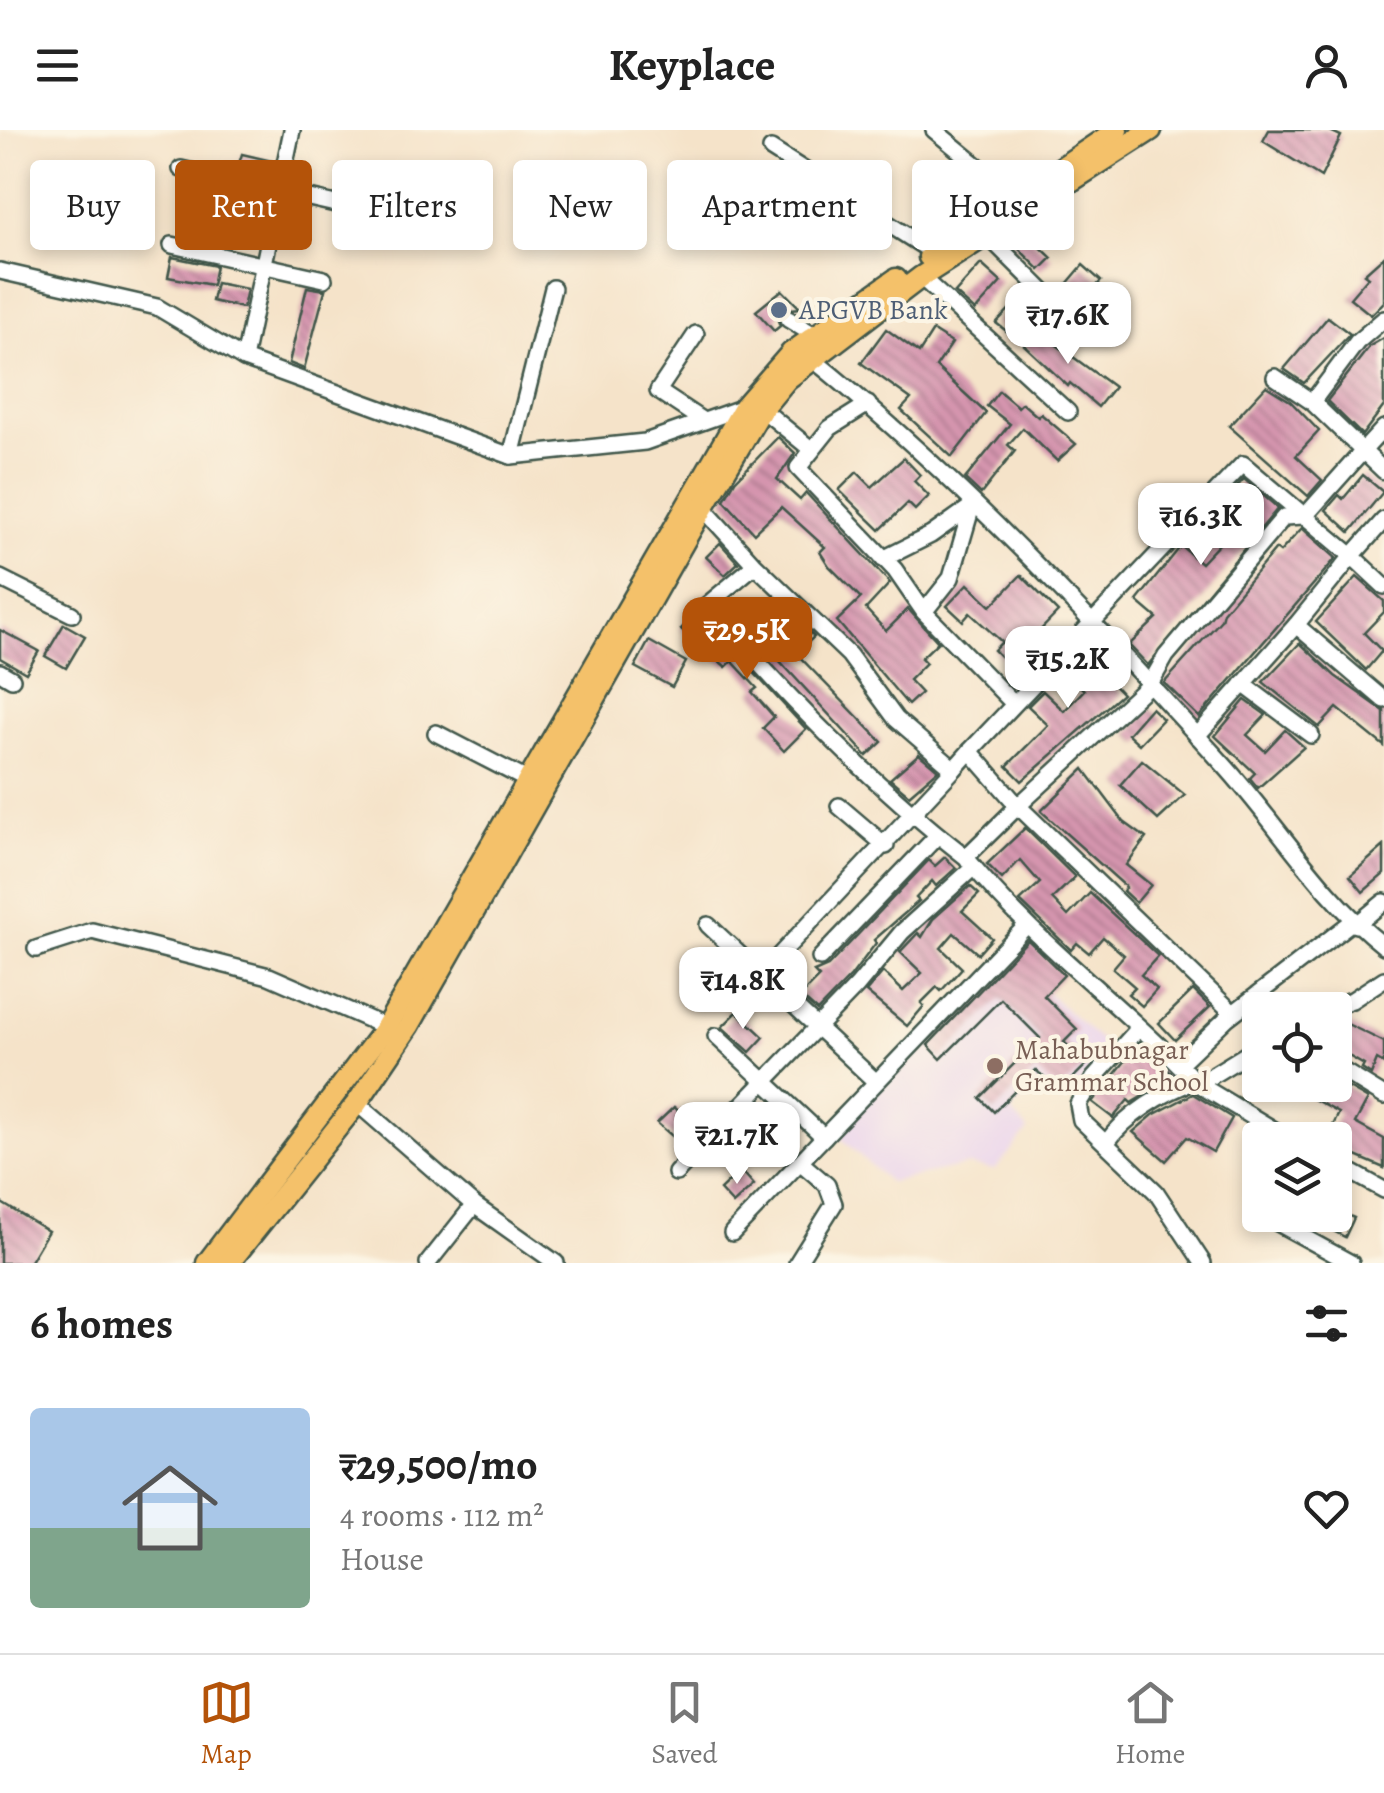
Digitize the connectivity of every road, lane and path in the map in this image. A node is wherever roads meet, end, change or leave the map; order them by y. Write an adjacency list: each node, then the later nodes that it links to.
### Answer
1 (292, 130): 6 (street)
2 (934, 130): 7 (street)
3 (1117, 130): 8 (main road)
4 (1150, 130): 9 (main road)
5 (772, 149): 15 (street)
6 (287, 160)
7 (971, 160)
8 (1073, 160)
9 (1074, 180)
10 (172, 245): 16 (street)
11 (269, 250): 16 (street)
12 (939, 250): 15 (main road)
13 (967, 250): 18 (main road)
14 (1001, 250): 22 (street)
15 (934, 253): 25 (main road)
16 (266, 266): 19 (street); 27 (street)
17 (0, 271): 27 (street)
18 (921, 278): 26 (main road); 33 (street)
19 (324, 279)
20 (553, 288): 38 (street)
21 (788, 319): 25 (street)
22 (1071, 319)
23 (1384, 319): 30 (street)
24 (696, 334): 34 (street)
25 (814, 335): 32 (main road)
26 (810, 357): 31 (street); 32 (main road)
27 (244, 359): 38 (street)
28 (1275, 377): 30 (street)
29 (718, 402): 32 (street)
30 (1312, 402): 37 (street)
31 (868, 404): 36 (street); 40 (street)
32 (753, 408): 34 (street); 36 (street); 41 (main road); 62 (main road)
33 (1068, 412)
34 (703, 422): 38 (street)
35 (1384, 428): 37 (street)
36 (812, 450): 45 (street)
37 (1363, 451): 39 (street); 42 (street)
38 (511, 456)
39 (1384, 472)
40 (972, 506): 45 (street); 49 (street); 51 (street)
41 (702, 508): 46 (street); 91 (main road)
42 (1305, 516): 44 (street); 51 (street); 53 (street)
43 (1384, 520): 44 (street)
44 (1352, 556): 48 (street); 52 (street)
45 (883, 559): 49 (street)
46 (755, 565): 61 (street); 65 (street)
47 (0, 578): 50 (street)
48 (1384, 586)
49 (924, 612): 56 (street)
50 (72, 614)
51 (1093, 625): 53 (street); 56 (street)
52 (1296, 625): 54 (street); 55 (street)
53 (1150, 684): 58 (street); 64 (street)
54 (1243, 684): 58 (street); 59 (street)
55 (1384, 700)
56 (1013, 702): 60 (street)
57 (436, 733): 62 (street)
58 (1197, 736): 70 (street)
59 (1311, 736)
60 (970, 750): 61 (street); 64 (street)
61 (954, 769): 65 (street)
62 (528, 780): 80 (main road)
63 (839, 806): 67 (street)
64 (1018, 806): 68 (street); 79 (street)
65 (912, 816): 66 (street); 67 (street)
66 (938, 835): 68 (street); 75 (street)
67 (886, 846): 76 (street)
68 (970, 862): 72 (street); 82 (street)
69 (1384, 902): 70 (street)
70 (1355, 923): 73 (street); 79 (street)
71 (708, 926): 76 (street)
72 (1026, 926): 81 (street); 88 (street)
73 (1384, 946)
74 (36, 949): 80 (street)
75 (820, 958)
76 (760, 976): 82 (street)
77 (1384, 978): 78 (street)
78 (1352, 1000)
79 (1233, 1013): 85 (street)
80 (386, 1028): 102 (main road)
81 (1139, 1028): 85 (street); 94 (street)
82 (815, 1030): 87 (street); 88 (street)
83 (716, 1036): 87 (street)
84 (1242, 1056): 89 (street)
85 (1178, 1064): 89 (street)
86 (1352, 1076): 90 (street)
87 (764, 1080): 93 (street); 97 (street)
88 (876, 1082): 93 (street)
89 (1196, 1082): 92 (street); 94 (street)
90 (1384, 1096)
91 (356, 1102): 99 (street); 103 (main road)
92 (1262, 1122)
93 (824, 1137): 95 (street)
94 (1107, 1142): 107 (street)
95 (800, 1162): 101 (street); 106 (street)
96 (1352, 1172): 98 (street)
97 (676, 1173)
98 (1384, 1190)
99 (474, 1205): 104 (street); 105 (street)
100 (1294, 1232): 108 (street)
101 (732, 1233)
102 (207, 1263)
103 (229, 1263)
104 (428, 1263)
105 (556, 1263)
106 (797, 1263)
107 (1203, 1263)
108 (1351, 1263)

